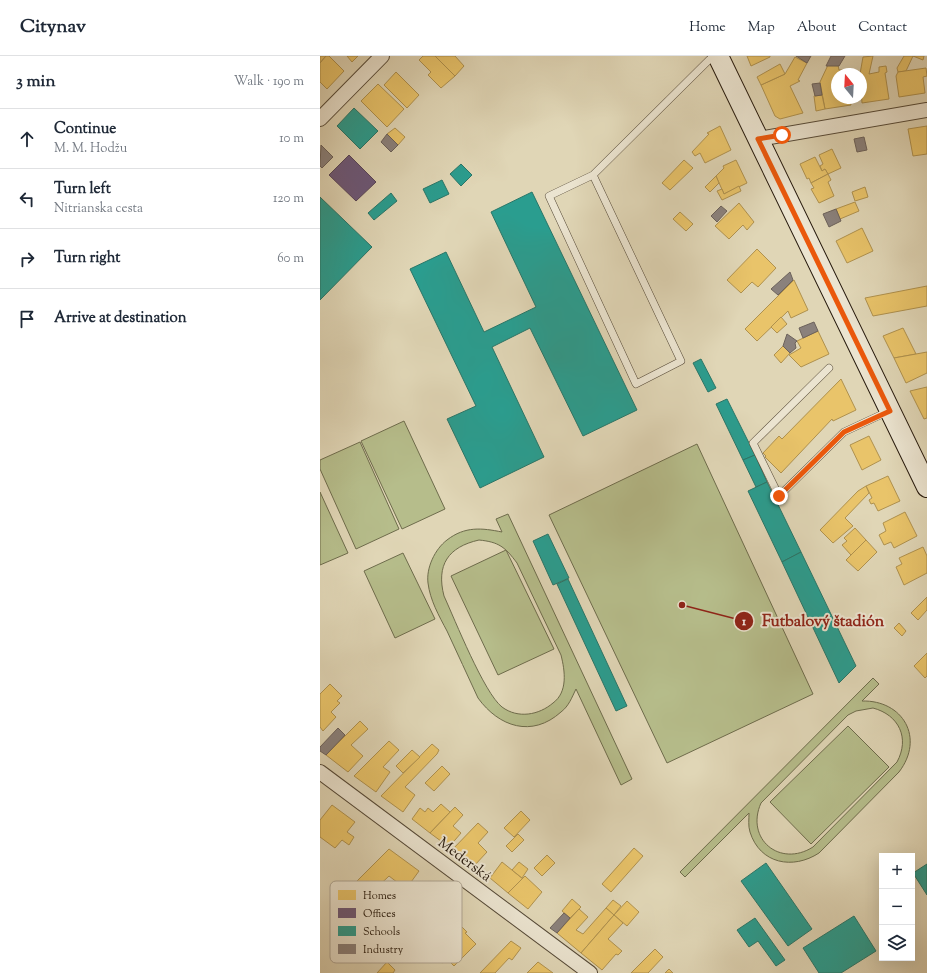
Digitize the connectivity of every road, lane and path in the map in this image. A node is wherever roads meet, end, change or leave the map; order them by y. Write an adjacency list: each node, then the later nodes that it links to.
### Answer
1 (382, 56): 5 (street)
2 (713, 56): 7 (lane)
3 (718, 56): 6 (main road)
4 (927, 110): 6 (street)
5 (320, 119)
6 (758, 139): 9 (main road)
7 (593, 175): 7 (lane)
8 (829, 368): 9 (lane)
9 (890, 411): 10 (main road)
10 (927, 487)
11 (320, 772): 12 (street, Mederská)
12 (590, 973)

